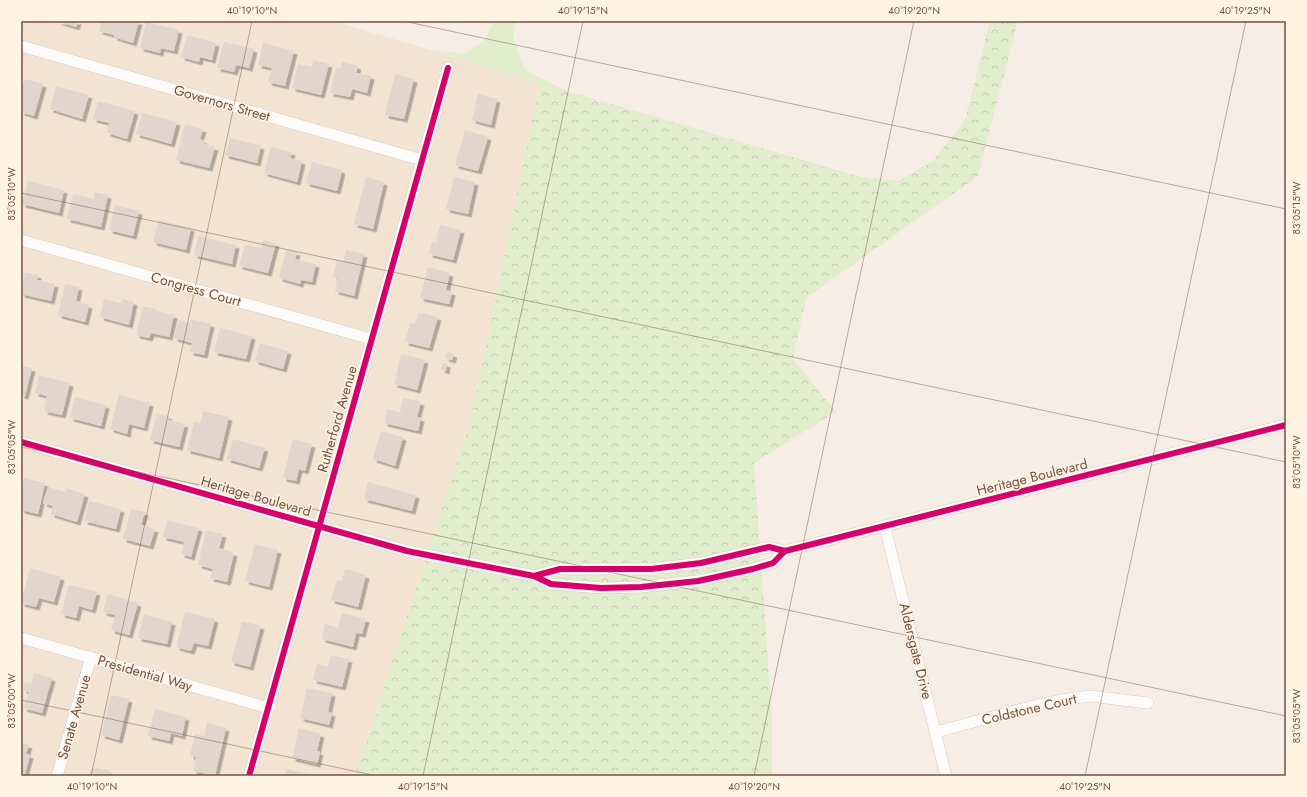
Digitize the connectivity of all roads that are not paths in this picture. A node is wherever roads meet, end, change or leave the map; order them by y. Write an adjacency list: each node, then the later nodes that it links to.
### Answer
1 (21, 46): 3 (street, Governors Street)
2 (448, 68): 3 (street, Rutherford Avenue)
3 (422, 160): 5 (street, Rutherford Avenue)
4 (21, 240): 5 (street, Congress Court)
5 (371, 339): 8 (street, Rutherford Avenue)
6 (1286, 425): 9 (street, Heritage Boulevard)
7 (21, 442): 8 (street, Heritage Boulevard)
8 (319, 526): 11 (street, Heritage Boulevard); 15 (street, Rutherford Avenue)
9 (884, 527): 10 (street, Heritage Boulevard); 16 (street, Aldersgate Drive)
10 (785, 551): 11 (street, Heritage Boulevard); 11 (street, Heritage Boulevard)
11 (534, 576)
12 (21, 638): 13 (street, Presidential Way)
13 (91, 657): 15 (street, Presidential Way); 17 (street, Senate Avenue)
14 (1148, 703): 16 (street, Coldstone Court)
15 (269, 708): 18 (street, Rutherford Avenue)
16 (936, 732): 19 (street, Aldersgate Drive)
17 (56, 776)
18 (249, 776)
19 (946, 776)

